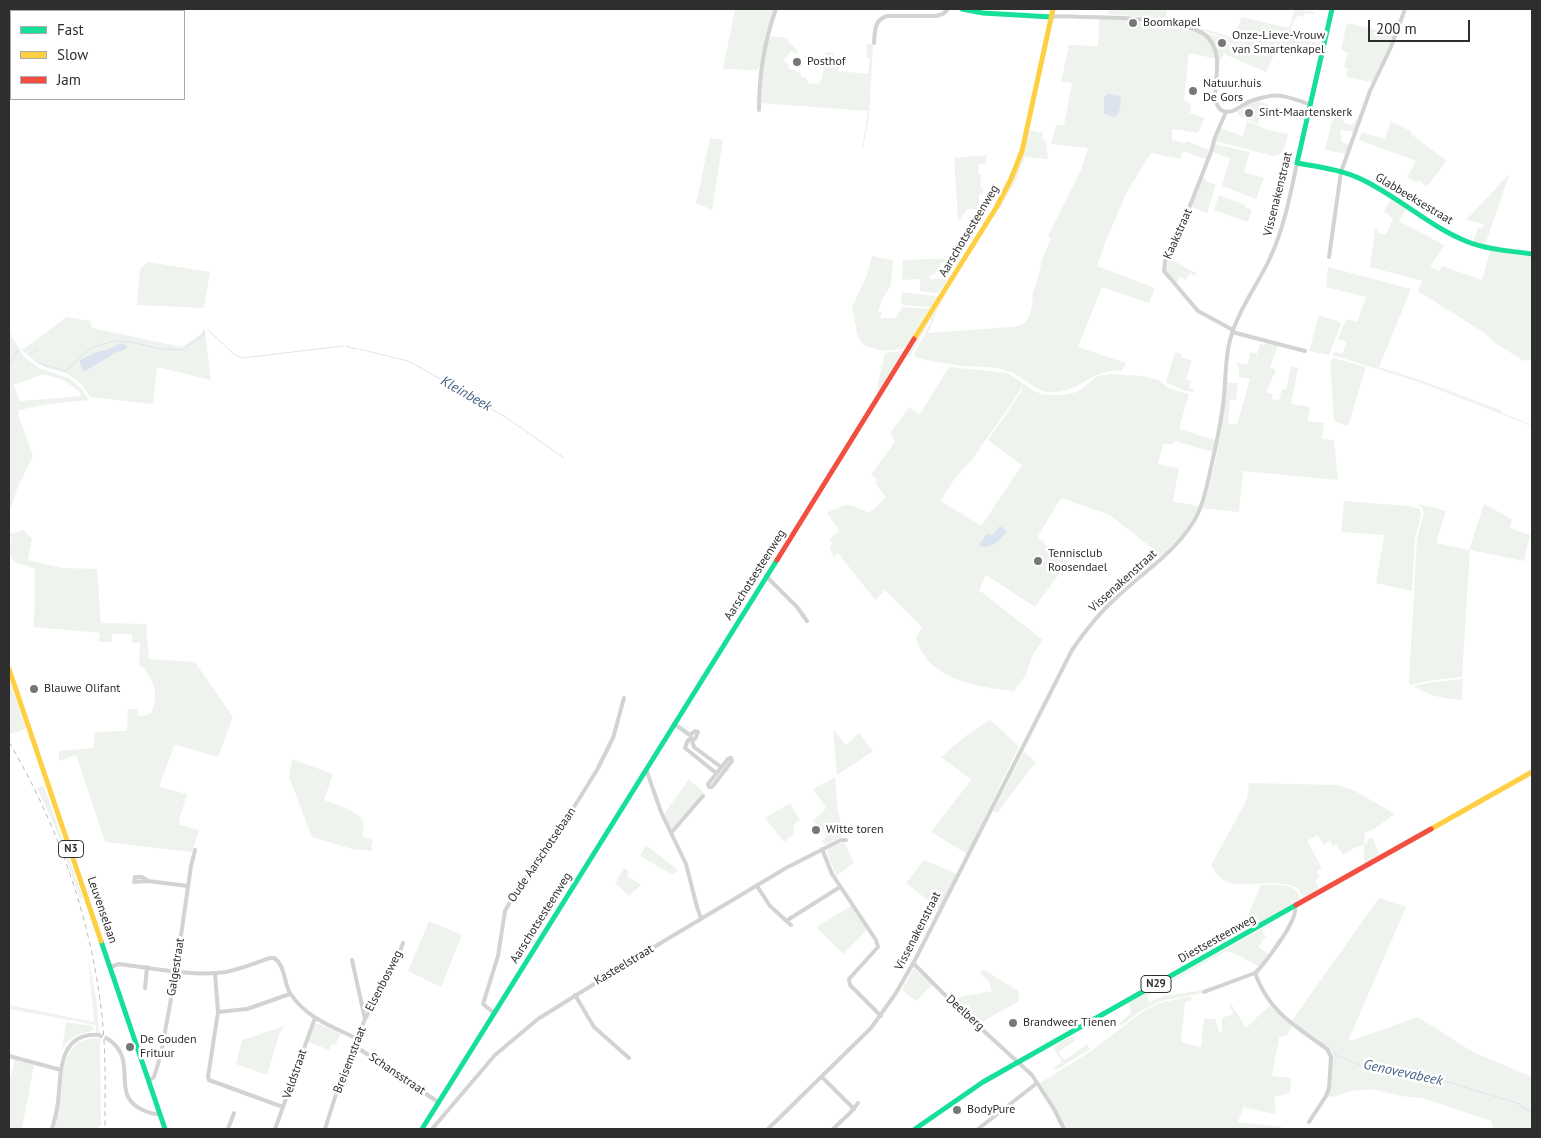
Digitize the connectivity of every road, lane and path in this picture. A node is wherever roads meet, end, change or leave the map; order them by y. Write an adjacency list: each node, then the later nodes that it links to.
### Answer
1 (776, 9): 10 (street)
2 (948, 9): 8 (street)
3 (962, 9): 7 (main road)
4 (1053, 9): 7 (main road, Aarschotsesteenweg)
5 (1332, 9): 9 (main road, Vissenakenstraat)
6 (1405, 9): 13 (street)
7 (1051, 17): 11 (street); 18 (main road, Aarschotsesteenweg)
8 (874, 43)
9 (1310, 104): 11 (street); 12 (main road, Vissenakenstraat)
10 (759, 110)
11 (1226, 112): 16 (street, Kaakstraat)
12 (1297, 163): 13 (main road, Glabbeeksestraat); 16 (street, Vissenakenstraat)
13 (1340, 172): 14 (main road, Glabbeeksestraat); 15 (street)
14 (1532, 254)
15 (1329, 257)
16 (1233, 331): 17 (street); 45 (street, Vissenakenstraat)
17 (1304, 351)
18 (766, 576): 19 (street); 22 (main road, Aarschotsesteenweg)
19 (807, 621)
20 (9, 669): 46 (main road, Leuvenselaan / N3)
21 (624, 698): 56 (street, Oude Aarschotsebaan)
22 (674, 724): 23 (street); 25 (main road, Aarschotsesteenweg)
23 (690, 737): 24 (street); 27 (street)
24 (721, 767): 27 (street); 27 (street)
25 (646, 770): 29 (street); 56 (main road, Aarschotsesteenweg)
26 (1532, 772): 37 (main road, Diestsesteenweg / N29)
27 (716, 773)
28 (703, 796): 29 (street)
29 (671, 833): 38 (street)
30 (846, 840): 31 (street, Kasteelstraat)
31 (822, 849): 35 (street, Kasteelstraat); 36 (street)
32 (195, 850): 34 (street, Galgestraat)
33 (148, 881): 34 (street)
34 (188, 886): 48 (street, Galgestraat)
35 (757, 886): 38 (street, Kasteelstraat); 39 (street)
36 (840, 887): 39 (street); 43 (street)
37 (1295, 906): 50 (street); 66 (main road, Diestsesteenweg / N29)
38 (701, 918): 54 (street, Kasteelstraat)
39 (786, 921): 40 (street)
40 (791, 925)
41 (882, 942): 43 (street)
42 (403, 943): 59 (street, Elsenbosweg)
43 (877, 944): 57 (street)
44 (352, 960): 59 (street, Breisemstraat)
45 (914, 963): 57 (street, Vissenakenstraat); 66 (street, Deelberg)
46 (110, 966): 47 (street); 69 (main road, Leuvenselaan / N3)
47 (147, 967): 48 (street); 51 (street)
48 (175, 970): 49 (street); 69 (street, Galgestraat)
49 (216, 973): 53 (street); 55 (street)
50 (1255, 973): 52 (street); 77 (street)
51 (145, 988)
52 (1204, 992)
53 (290, 994): 55 (street); 58 (street)
54 (575, 995): 65 (street); 84 (street, Kasteelstraat)
55 (218, 1012): 73 (street)
56 (494, 1013): 71 (main road, Aarschotsesteenweg)
57 (881, 1016): 68 (street, Vissenakenstraat)
58 (315, 1018): 61 (street); 73 (street, Veldstraat)
59 (365, 1020): 61 (street, Breisemstraat)
60 (99, 1035): 67 (street)
61 (358, 1039): 63 (street, Breisemstraat)
62 (108, 1040): 76 (street)
63 (355, 1046): 71 (street, Schansstraat); 82 (street, Breisemstraat)
64 (9, 1056): 67 (street)
65 (628, 1058)
66 (1017, 1063): 70 (street, Deelberg); 87 (main road, Diestsesteenweg / N29)
67 (61, 1070): 78 (street)
68 (822, 1077): 74 (street); 85 (street, Vissenakenstraat)
69 (149, 1081): 76 (main road, Leuvenselaan / N3)
70 (1037, 1084): 88 (street); 89 (street, Deelberg)
71 (438, 1102): 83 (main road, Aarschotsesteenweg)
72 (858, 1103): 74 (street)
73 (283, 1107): 81 (street, Veldstraat)
74 (854, 1109): 86 (street)
75 (234, 1113): 80 (street)
76 (160, 1114): 79 (main road, Leuvenselaan / N3)
77 (1309, 1122)
78 (52, 1129)
79 (165, 1129)
80 (228, 1129)
81 (275, 1129)
82 (325, 1129)
83 (422, 1129)
84 (432, 1129)
85 (768, 1129)
86 (833, 1129)
87 (915, 1129)
88 (978, 1129)
89 (1064, 1129)

